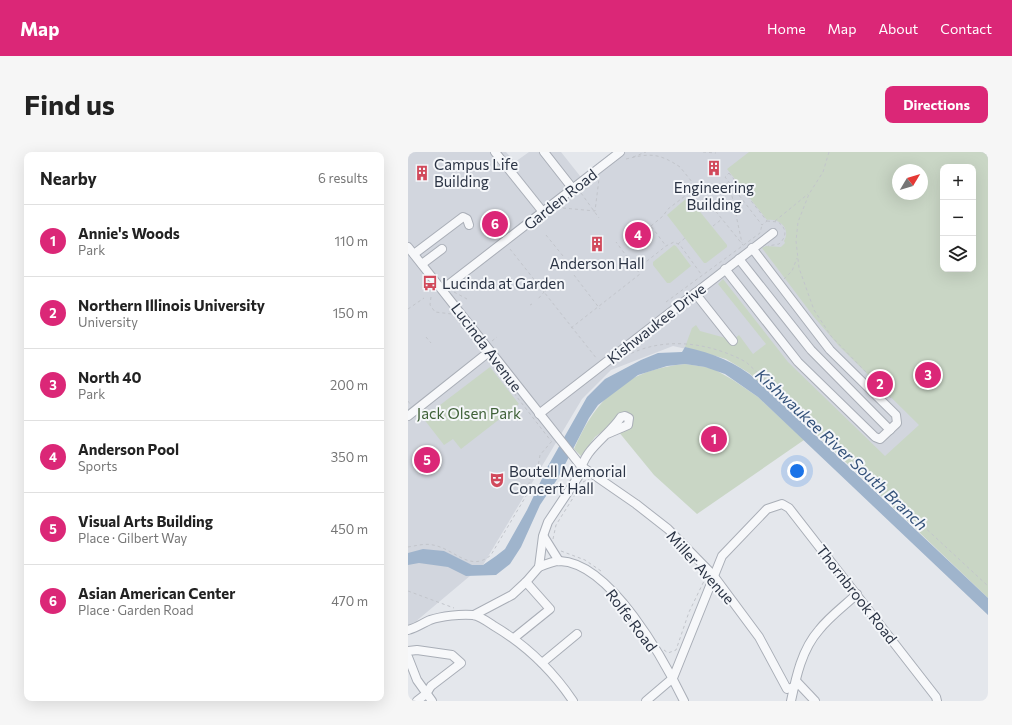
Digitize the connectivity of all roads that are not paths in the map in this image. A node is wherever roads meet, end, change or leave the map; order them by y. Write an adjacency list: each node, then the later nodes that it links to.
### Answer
1 (495, 152): 5 (street)
2 (544, 152): 4 (street)
3 (620, 152): 4 (street, Garden Road)
4 (577, 191): 5 (street, Garden Road)
5 (543, 212): 17 (street, Garden Road)
6 (469, 225): 8 (street)
7 (773, 232): 10 (street, Kishwaukee Drive)
8 (426, 244): 12 (street); 13 (street)
9 (408, 247): 12 (street, Lucinda Avenue)
10 (752, 248): 14 (street, Kishwaukee Drive); 23 (street)
11 (442, 249): 13 (street)
12 (414, 254): 15 (street, Lucinda Avenue)
13 (434, 254): 15 (street)
14 (739, 259): 16 (street, Kishwaukee Drive); 23 (street)
15 (422, 264): 17 (street, Lucinda Avenue)
16 (725, 269): 18 (street, Kishwaukee Drive); 23 (street)
17 (443, 289): 20 (street, Lucinda Avenue)
18 (695, 292): 19 (street); 21 (street, Kishwaukee Drive)
19 (733, 341)
20 (490, 351): 21 (street, Lucinda Avenue); 22 (street)
21 (539, 414): 25 (street, Lucinda Avenue)
22 (408, 416)
23 (890, 430)
24 (607, 434): 25 (street)
25 (581, 466): 26 (street); 29 (street, Miller Avenue)
26 (543, 536): 27 (street); 28 (street)
27 (559, 561): 28 (street); 39 (street, Rolfe Road)
28 (539, 566): 30 (street)
29 (710, 575): 31 (street, Thornbrook Road); 39 (street); 40 (street, Miller Avenue)
30 (526, 582): 32 (street); 35 (street)
31 (857, 594): 40 (street); 49 (street, Thornbrook Road)
32 (474, 615): 33 (street); 35 (street)
33 (408, 630)
34 (577, 634): 38 (street)
35 (514, 638): 38 (street)
36 (408, 651): 41 (street)
37 (408, 657): 41 (street)
38 (542, 663): 44 (street)
39 (673, 678): 45 (street); 46 (street, Rolfe Road)
40 (795, 685): 47 (street); 48 (street)
41 (426, 694): 42 (street); 43 (street)
42 (417, 701)
43 (432, 701)
44 (573, 701)
45 (646, 701)
46 (684, 701)
47 (791, 701)
48 (815, 701)
49 (937, 701)

